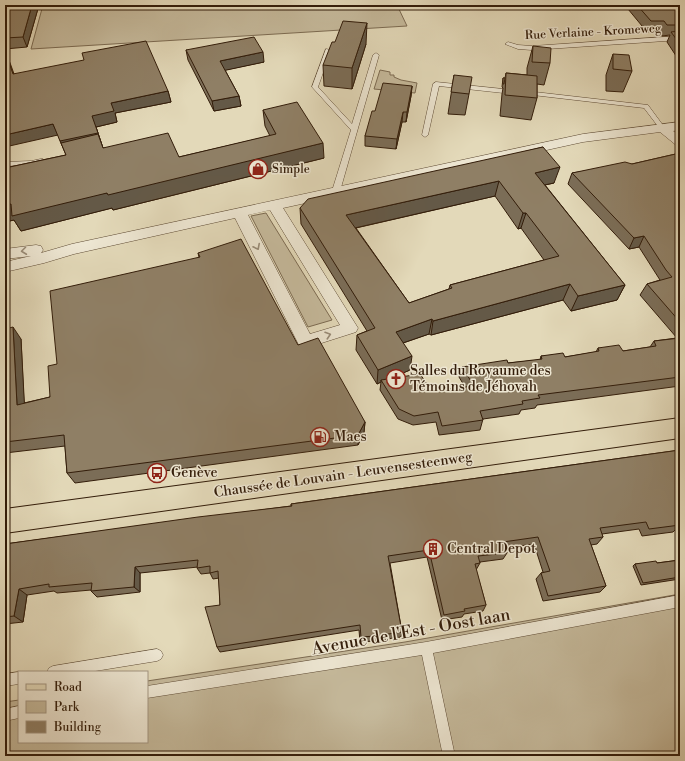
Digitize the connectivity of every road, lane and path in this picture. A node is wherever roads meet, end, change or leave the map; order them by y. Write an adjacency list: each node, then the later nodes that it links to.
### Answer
1 (680, 38): 2 (lane, Rue Verlaine - Kromeweg)
2 (508, 44)
3 (328, 50): 7 (lane)
4 (376, 55): 7 (lane)
5 (680, 126): 6 (street)
6 (662, 128): 8 (lane); 9 (street); 12 (street)
7 (354, 130): 12 (lane)
8 (425, 136)
9 (680, 142)
10 (45, 160): 11 (lane)
11 (5, 164)
12 (336, 191): 13 (street)
13 (274, 205): 14 (street); 14 (street, one-way to 13)
14 (239, 212): 15 (street)
15 (72, 249): 16 (street, one-way to 16); 17 (street)
16 (5, 254)
17 (5, 267)
18 (680, 428): 19 (main road, Chaussée de Louvain - Leuvensesteenweg)
19 (5, 521)
20 (680, 601): 21 (lane, Avenue de l'Est - Oost laan)
21 (426, 648): 26 (lane, Avenue de l'Est - Oost laan); 29 (lane)
22 (157, 655): 23 (lane)
23 (59, 671)
24 (18, 678): 25 (lane)
25 (5, 680)
26 (148, 692)
27 (18, 712): 28 (lane)
28 (5, 715)
29 (449, 756)

